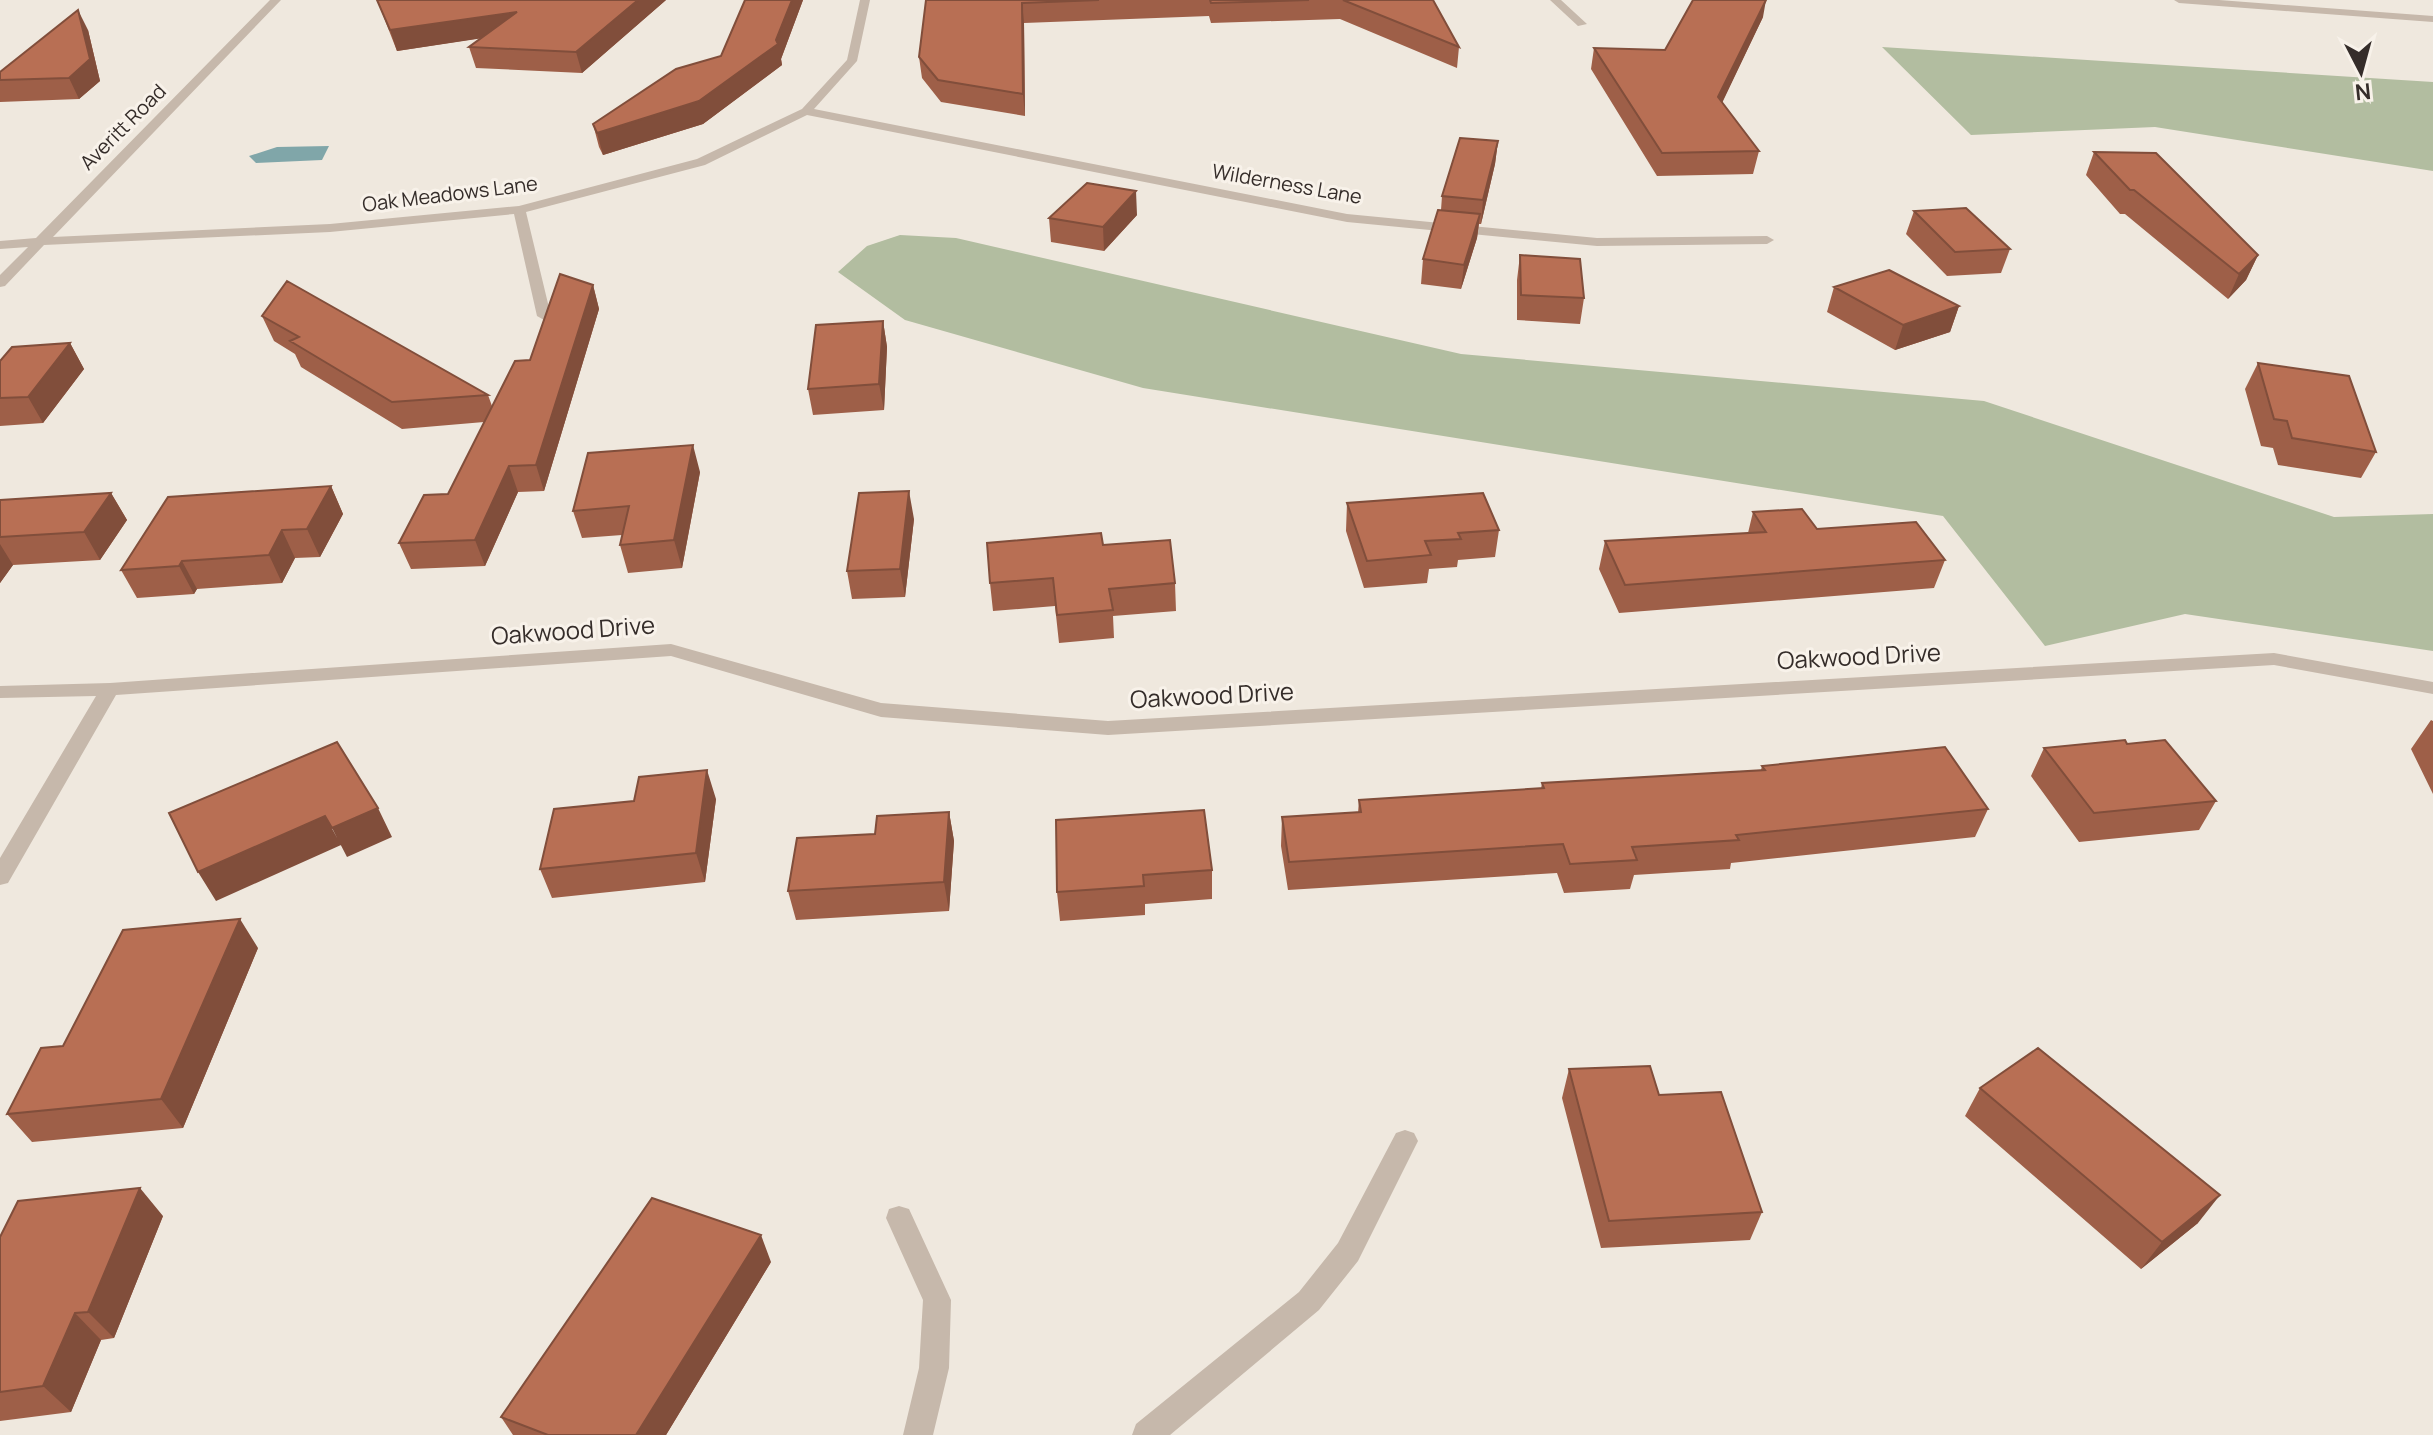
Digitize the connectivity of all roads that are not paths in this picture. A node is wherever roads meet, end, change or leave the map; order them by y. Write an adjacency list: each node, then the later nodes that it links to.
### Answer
1 (276, 0): 10 (street, Averitt Road)
2 (865, 0): 7 (street, Oak Meadows Lane)
3 (1555, 0): 6 (street)
4 (2179, 0): 5 (street)
5 (2433, 19)
6 (1582, 24)
7 (806, 111): 8 (street, Oak Meadows Lane); 9 (street, Wilderness Lane)
8 (519, 210): 10 (street, Oak Meadows Lane); 13 (street)
9 (1767, 240)
10 (39, 241): 11 (street, Oak Meadows Lane); 12 (street, Averitt Road)
11 (0, 245)
12 (0, 283)
13 (544, 316)
14 (2433, 688): 15 (street, Oakwood Drive)
15 (110, 689): 16 (street, Oakwood Drive); 17 (street)
16 (0, 692)
17 (0, 877)
18 (1405, 1141): 21 (street)
19 (899, 1218): 20 (street)
20 (918, 1435)
21 (1147, 1435)

